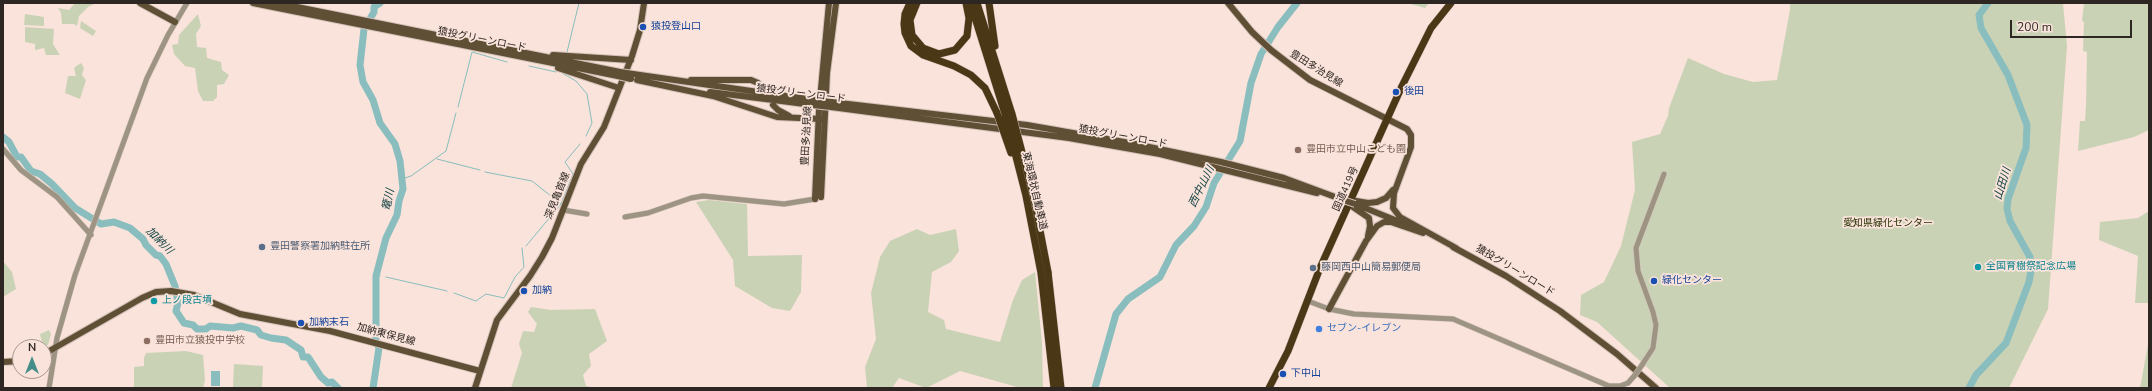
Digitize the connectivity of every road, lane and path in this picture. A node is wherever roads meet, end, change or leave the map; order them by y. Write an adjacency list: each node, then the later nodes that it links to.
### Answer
1 (140, 3): 16 (main road)
2 (187, 3): 16 (street)
3 (253, 3): 17 (main road, 猿投グリーンロード)
4 (278, 3): 17 (main road, 猿投グリーンロード)
5 (644, 3): 21 (main road, 深見亀首線)
6 (829, 3): 29 (main road, 豊田多治見線)
7 (836, 3): 30 (main road, 豊田多治見線)
8 (910, 3): 42 (highway, bridge)
9 (918, 3): 10 (highway)
10 (966, 3)
11 (970, 3): 27 (highway, 東海環状自動車道)
12 (977, 3): 27 (highway, 東海環状自動車道)
13 (989, 3): 27 (highway)
14 (1228, 3): 31 (main road, 豊田多治見線)
15 (1451, 3): 31 (highway, 国道419号)
16 (175, 22): 43 (street)
17 (357, 22): 18 (main road, 猿投グリーンロード)
18 (382, 27): 19 (main road, 猿投グリーンロード); 20 (main road, 猿投グリーンロード)
19 (491, 52): 22 (main road, 猿投グリーンロード); 24 (main road)
20 (521, 52): 21 (main road); 22 (main road, 猿投グリーンロード)
21 (631, 60): 24 (main road, 深見亀首線)
22 (619, 74): 23 (main road, 猿投グリーンロード, bridge)
23 (635, 77): 25 (main road); 28 (main road); 33 (main road, 猿投グリーンロード, bridge)
24 (619, 88): 39 (main road, 深見亀首線)
25 (766, 91)
26 (773, 105): 28 (main road)
27 (1008, 114): 42 (highway, 東海環状自動車道, bridge); 47 (highway, 東海環状自動車道, bridge)
28 (795, 117): 29 (main road)
29 (818, 119): 30 (main road); 36 (main road, 豊田多治見線)
30 (825, 119): 36 (main road, 豊田多治見線)
31 (1388, 119): 35 (main road, 豊田多治見線); 48 (highway, 国道419号)
32 (3, 149): 43 (street)
33 (1230, 167): 37 (main road, 猿投グリーンロード); 37 (main road, 猿投グリーンロード)
34 (1664, 174): 49 (street, bridge)
35 (1399, 180): 38 (main road); 46 (main road)
36 (818, 198): 41 (street)
37 (1346, 201): 38 (main road)
38 (1355, 204): 44 (main road); 45 (main road, 猿投グリーンロード)
39 (563, 210): 40 (street); 53 (main road, 深見亀首線)
40 (587, 214)
41 (625, 217)
42 (1032, 220): 47 (highway, 東海環状自動車道, bridge)
43 (91, 235): 50 (street)
44 (1366, 241): 45 (main road); 49 (main road)
45 (1442, 241): 46 (main road, 猿投グリーンロード)
46 (1456, 248): 59 (main road, 猿投グリーンロード)
47 (1045, 273): 52 (highway, 東海環状自動車道)
48 (1308, 301): 49 (street); 58 (highway, 国道419号)
49 (1329, 309)
50 (56, 346): 51 (main road, 加納東保見線); 53 (main road, 加納東保見線); 54 (street)
51 (52, 349)
52 (1055, 358): 56 (highway, 東海環状自動車道); 57 (highway, 東海環状自動車道)
53 (480, 370): 55 (main road, 深見亀首線)
54 (49, 388)
55 (475, 388)
56 (1054, 388)
57 (1061, 388)
58 (1269, 388)
59 (1656, 388)

